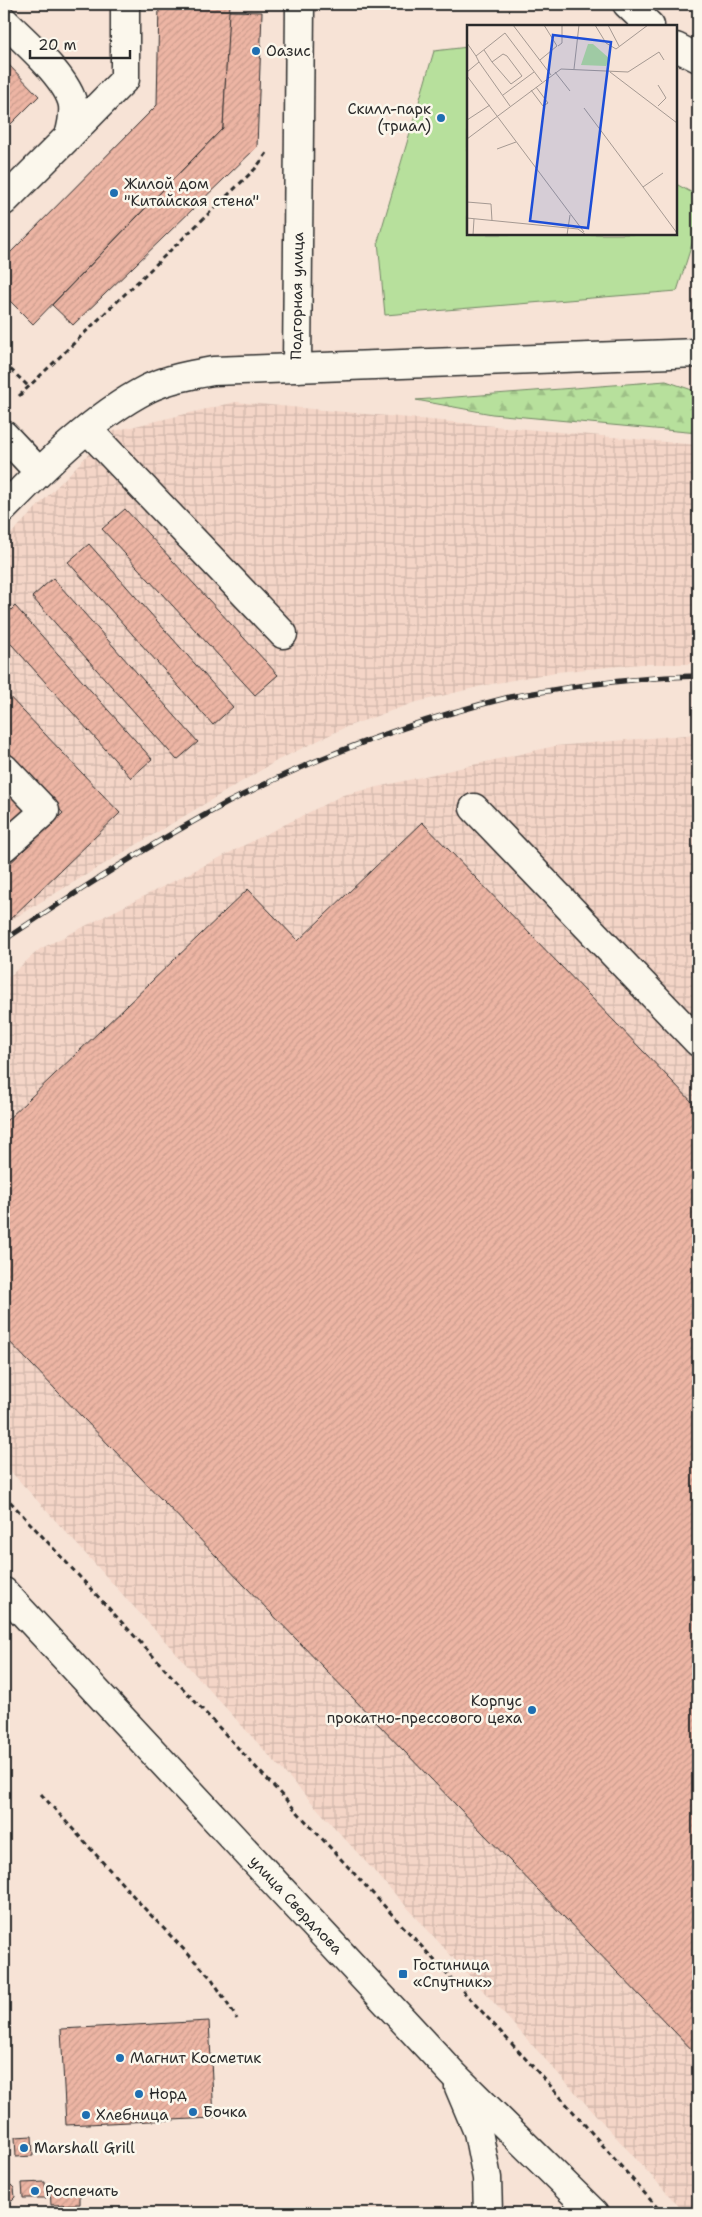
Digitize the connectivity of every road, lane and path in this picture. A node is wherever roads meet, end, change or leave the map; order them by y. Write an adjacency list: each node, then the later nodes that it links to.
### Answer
1 (126, 4): 8 (street)
2 (300, 4): 13 (street, Подгорная улица)
3 (627, 4): 5 (street)
4 (4, 21): 8 (street)
5 (649, 25)
6 (677, 48): 7 (street)
7 (698, 58)
8 (69, 136): 10 (street)
9 (270, 146): 14 (path)
10 (4, 200)
11 (698, 353): 13 (street)
12 (4, 363): 14 (path)
13 (296, 368): 16 (street, Подгорная улица)
14 (29, 387): 15 (path)
15 (19, 396)
16 (88, 430): 18 (street, Подгорная улица); 20 (street)
17 (4, 435): 18 (street)
18 (39, 472): 19 (street, Подгорная улица)
19 (4, 508)
20 (284, 634)
21 (4, 768): 23 (street)
22 (474, 808): 24 (street)
23 (4, 846)
24 (698, 1042)
25 (4, 1495): 32 (path)
26 (4, 1592): 29 (street, улица Свердлова)
27 (41, 1794): 28 (path)
28 (237, 2019)
29 (455, 2076): 30 (street); 31 (street, улица Свердлова)
30 (488, 2213)
31 (594, 2213)
32 (662, 2213)

